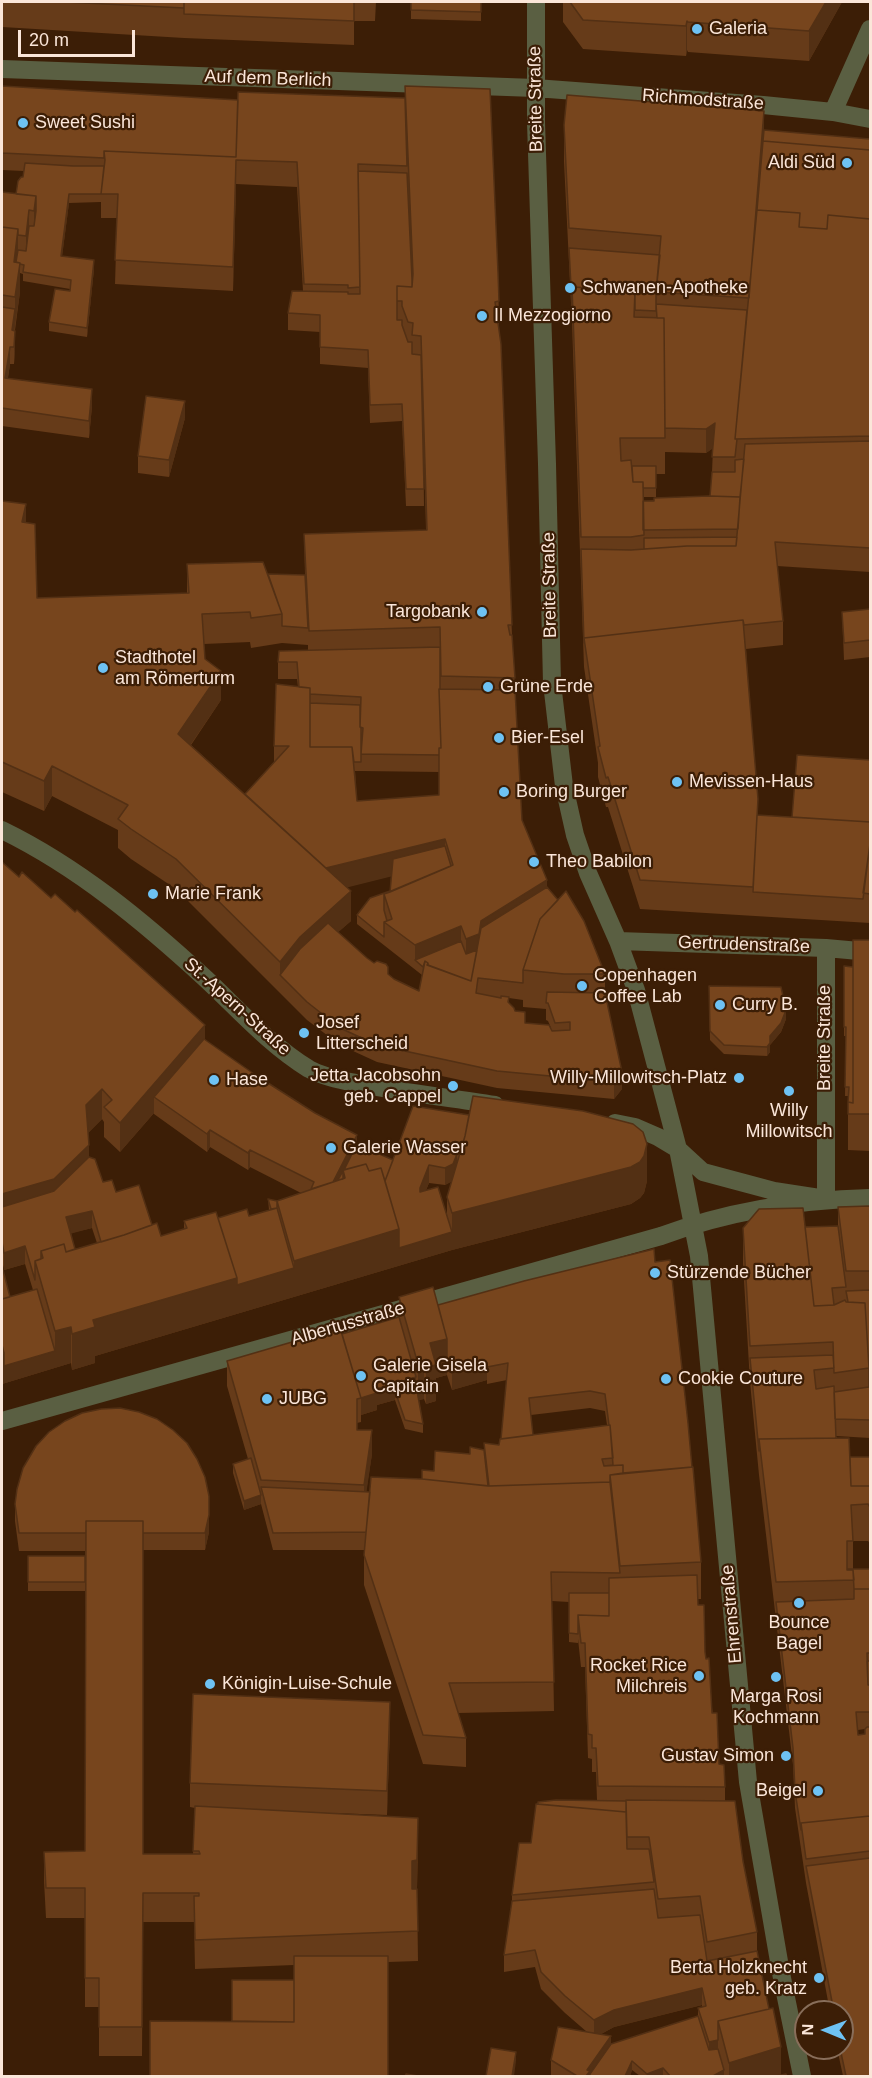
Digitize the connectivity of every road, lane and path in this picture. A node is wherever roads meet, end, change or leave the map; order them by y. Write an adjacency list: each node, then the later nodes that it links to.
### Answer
1 (536, 2): 4 (street, Breite Straße)
2 (870, 29): 5 (street)
3 (2, 69): 4 (street, Auf dem Berlich)
4 (535, 88): 5 (street, Richmodstraße); 8 (street, Breite Straße)
5 (832, 112): 6 (street, Richmodstraße)
6 (870, 119)
7 (2, 830): 11 (street, St.-Apern-Straße)
8 (618, 941): 9 (street, Gertrudenstraße); 13 (street, Breite Straße)
9 (826, 948): 10 (street, Gertrudenstraße); 15 (street, Breite Straße)
10 (870, 952)
11 (508, 1106)
12 (600, 1121): 13 (street)
13 (678, 1149): 15 (street); 16 (street, Ehrenstraße)
14 (870, 1198): 15 (street)
15 (826, 1199): 16 (street, Albertusstraße)
16 (693, 1223): 17 (street, Albertusstraße); 18 (street, Ehrenstraße)
17 (2, 1421)
18 (802, 2076)

